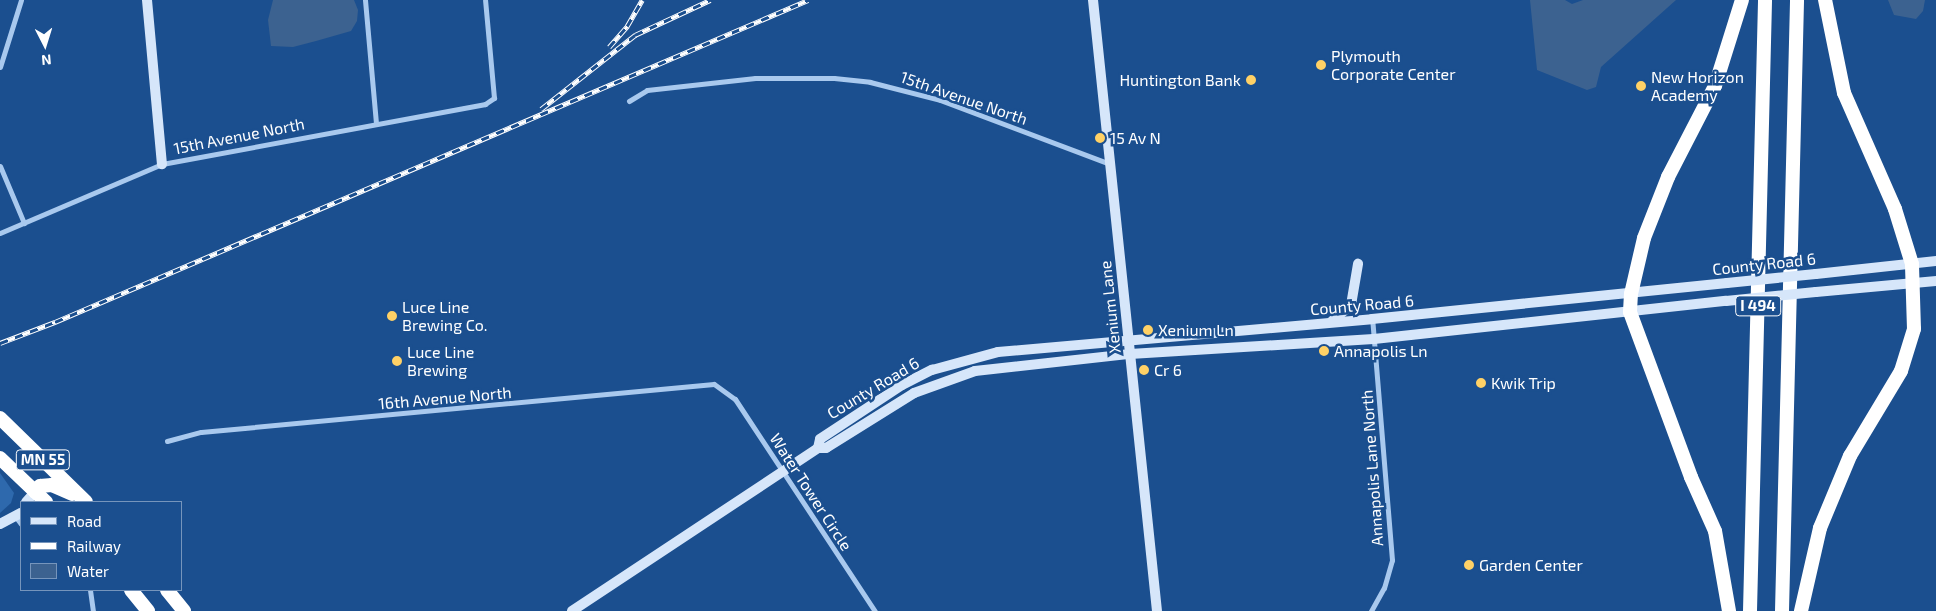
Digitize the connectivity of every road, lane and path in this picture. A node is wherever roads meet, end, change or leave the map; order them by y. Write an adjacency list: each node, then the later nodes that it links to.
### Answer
1 (21, 0): 10 (street)
2 (147, 0): 13 (main road)
3 (365, 0): 12 (street)
4 (485, 0): 12 (street, 15th Avenue North)
5 (1093, 0): 14 (main road, Xenium Lane)
6 (1742, 0): 23 (highway)
7 (1765, 0): 53 (highway, I 494)
8 (1796, 0): 54 (highway, I 494)
9 (1825, 0): 20 (highway)
10 (0, 67)
11 (629, 100): 14 (street, 15th Avenue North)
12 (376, 123): 13 (street, 15th Avenue North)
13 (162, 164): 16 (street, 15th Avenue North)
14 (1110, 164): 27 (main road, Xenium Lane)
15 (0, 166): 16 (street)
16 (24, 223): 17 (street, 15th Avenue North)
17 (0, 233)
18 (1936, 260): 20 (main road, County Road 6)
19 (1358, 264): 26 (main road)
20 (1912, 264): 22 (highway); 23 (main road, County Road 6, bridge)
21 (1936, 282): 22 (main road, County Road 6)
22 (1915, 284): 24 (main road, County Road 6, bridge); 55 (highway)
23 (1631, 294): 24 (highway); 25 (main road, County Road 6)
24 (1630, 312): 28 (main road, County Road 6); 52 (highway)
25 (1372, 319): 26 (main road, County Road 6); 28 (street, Annapolis Lane North)
26 (1329, 323): 27 (main road, County Road 6)
27 (1128, 339): 29 (main road, Xenium Lane); 33 (main road, County Road 6)
28 (1374, 339): 29 (main road, County Road 6); 51 (street, Annapolis Lane North)
29 (1130, 354): 33 (main road, County Road 6); 50 (main road, Xenium Lane)
30 (725, 389): 32 (street, 16th Avenue North); 35 (street, Water Tower Circle)
31 (0, 418): 39 (highway, MN 55)
32 (167, 441)
33 (818, 448): 35 (main road, County Road 6)
34 (0, 458): 36 (highway, MN 55)
35 (783, 472): 48 (main road, County Road 6); 49 (street, Water Tower Circle)
36 (31, 497): 37 (highway, MN 55); 38 (highway)
37 (43, 501)
38 (82, 501)
39 (83, 501)
40 (20, 515): 41 (main road)
41 (0, 524)
42 (90, 591): 45 (street)
43 (132, 591): 46 (highway)
44 (168, 591): 47 (highway)
45 (92, 611)
46 (148, 611)
47 (184, 611)
48 (572, 611)
49 (875, 611)
50 (1157, 611)
51 (1371, 611)
52 (1729, 611)
53 (1750, 611)
54 (1782, 611)
55 (1801, 611)

